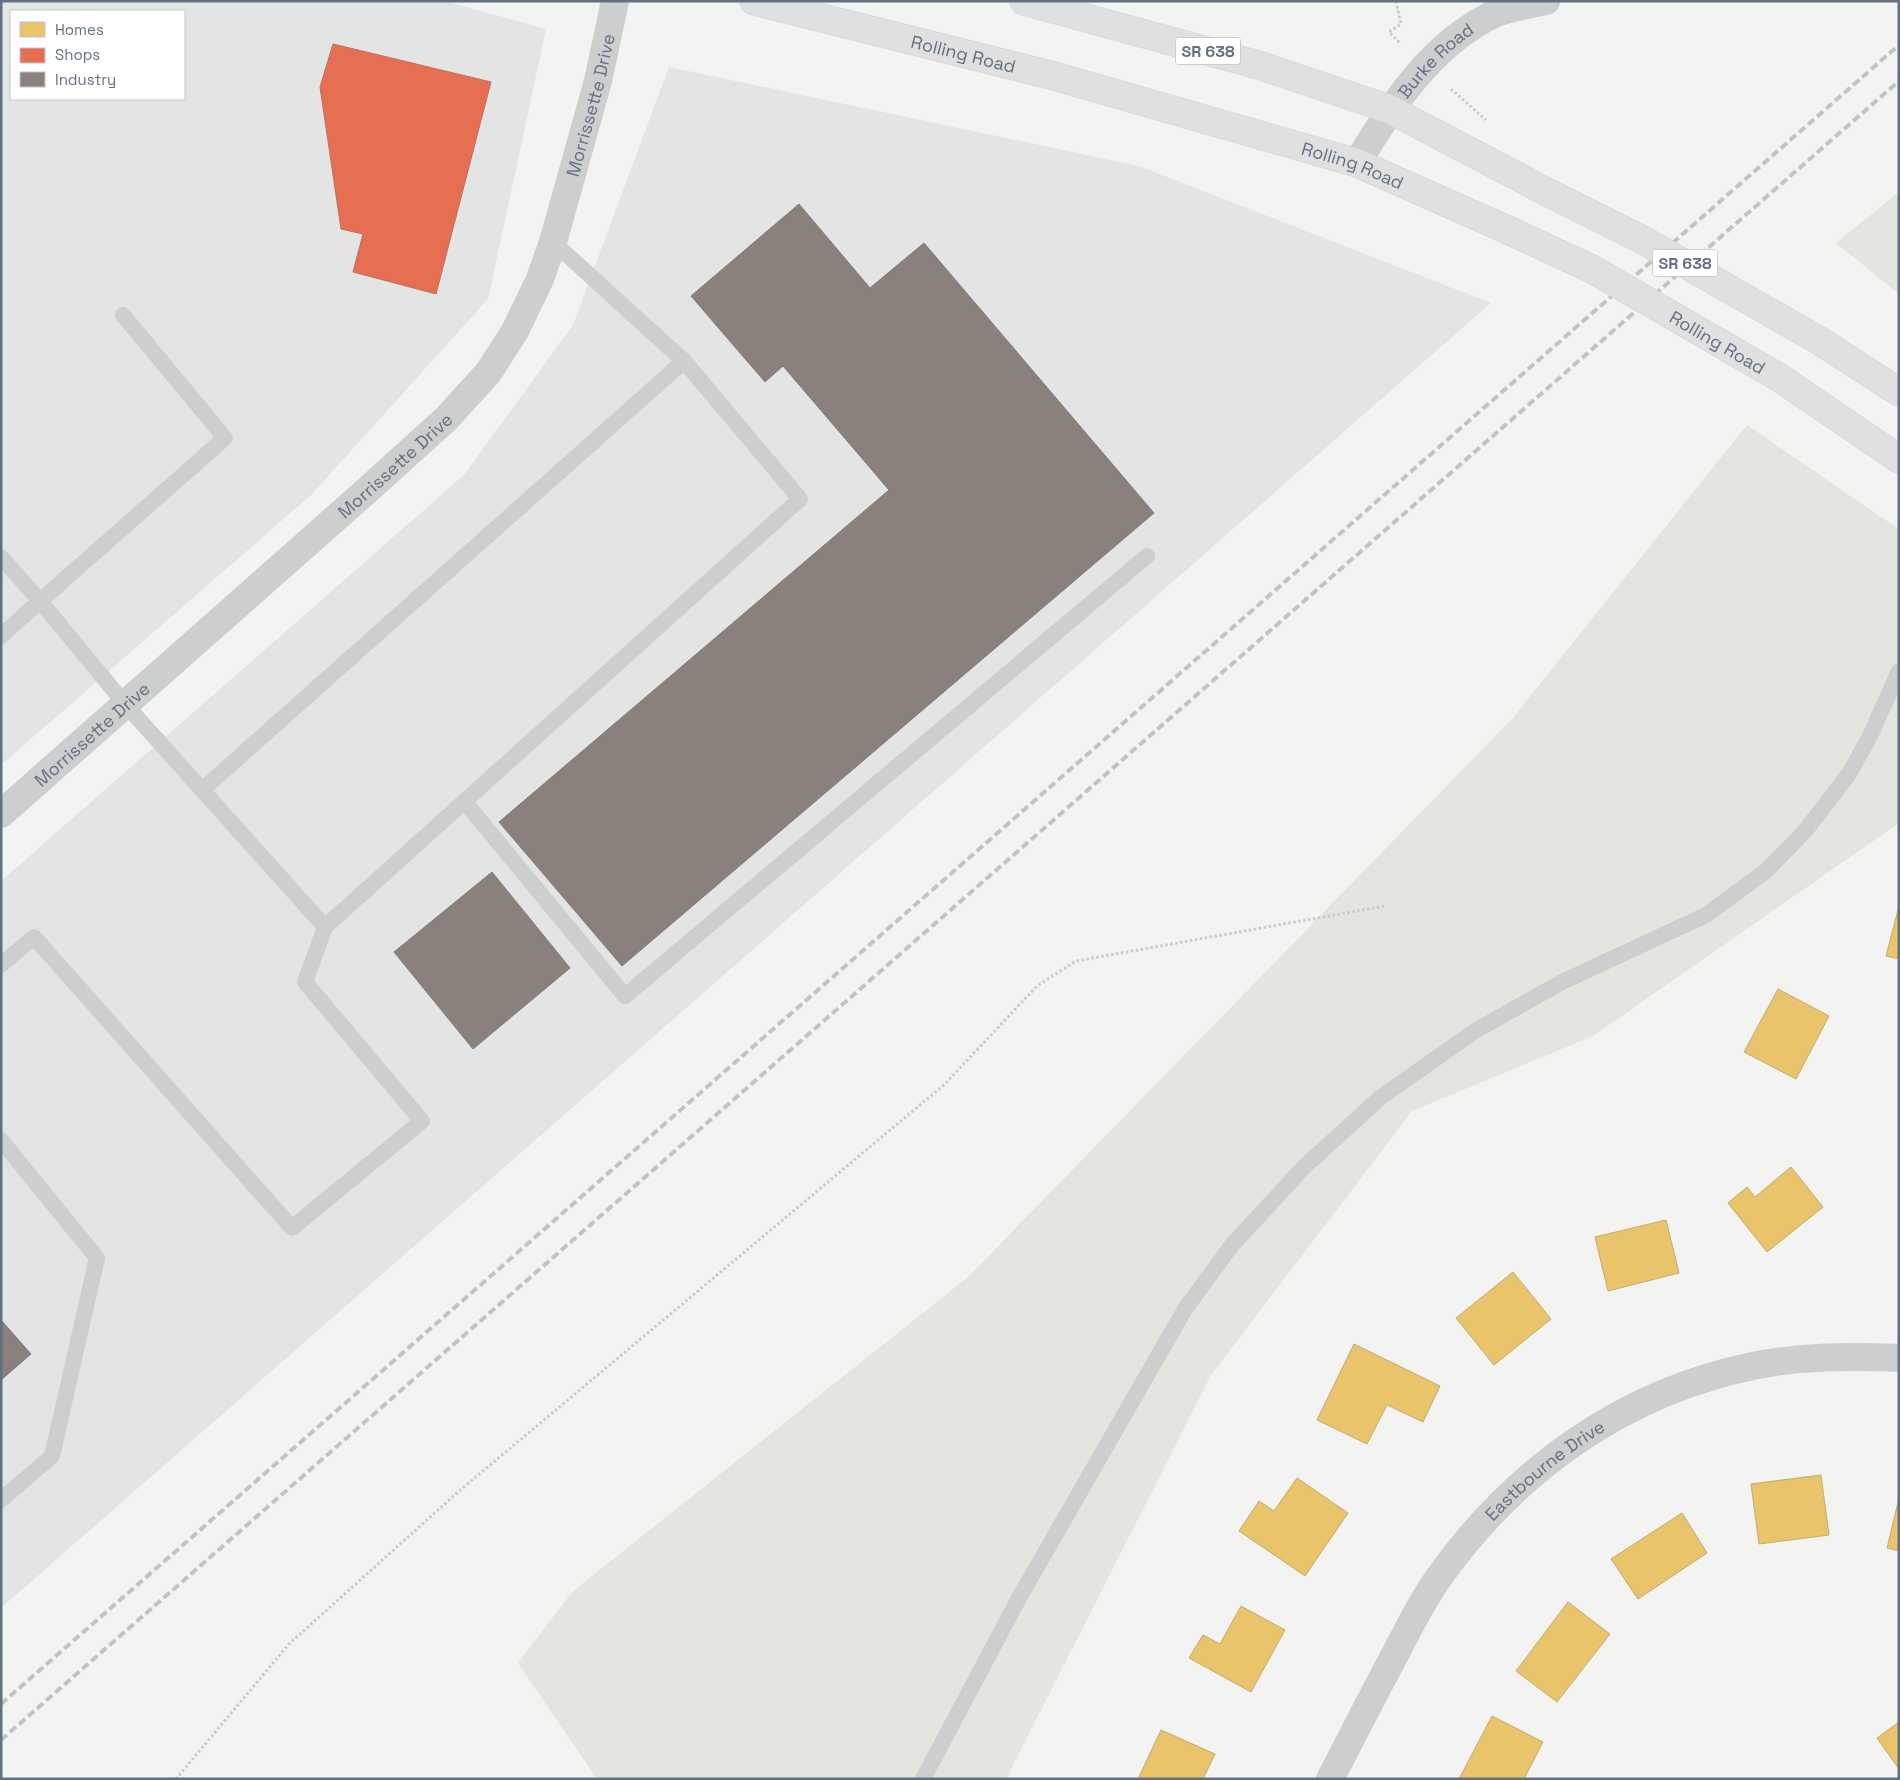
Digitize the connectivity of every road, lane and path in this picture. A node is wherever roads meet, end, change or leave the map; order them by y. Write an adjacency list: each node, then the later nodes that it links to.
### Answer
1 (615, 1): 10 (street, Morrissette Drive)
2 (754, 1): 9 (main road, Rolling Road / SR 638)
3 (1024, 1): 7 (main road, SR 638)
4 (1396, 1): 6 (path)
5 (1546, 1): 6 (street, Burke Road)
6 (1425, 68): 7 (street, Burke Road); 8 (path)
7 (1389, 110): 9 (street, Burke Road); 13 (main road, SR 638, bridge)
8 (1491, 125)
9 (1357, 163): 14 (main road, Rolling Road / SR 638, bridge)
10 (553, 242): 12 (lane); 20 (street, Morrissette Drive)
11 (123, 315): 17 (lane)
12 (684, 361): 21 (lane); 22 (lane)
13 (1899, 392)
14 (1899, 459)
15 (1147, 556): 22 (lane)
16 (1, 557): 17 (lane)
17 (40, 602): 18 (lane); 20 (lane)
18 (1, 636)
19 (1899, 671): 31 (lane)
20 (125, 704): 21 (lane); 23 (street, Morrissette Drive)
21 (202, 790): 25 (lane)
22 (464, 801): 25 (lane)
23 (1, 814)
24 (1386, 906): 30 (path)
25 (325, 927): 26 (lane)
26 (1, 965)
27 (1, 1140): 29 (lane)
28 (1899, 1358): 32 (street, Eastbourne Drive)
29 (1, 1500)
30 (176, 1779)
31 (923, 1779)
32 (1330, 1779)

